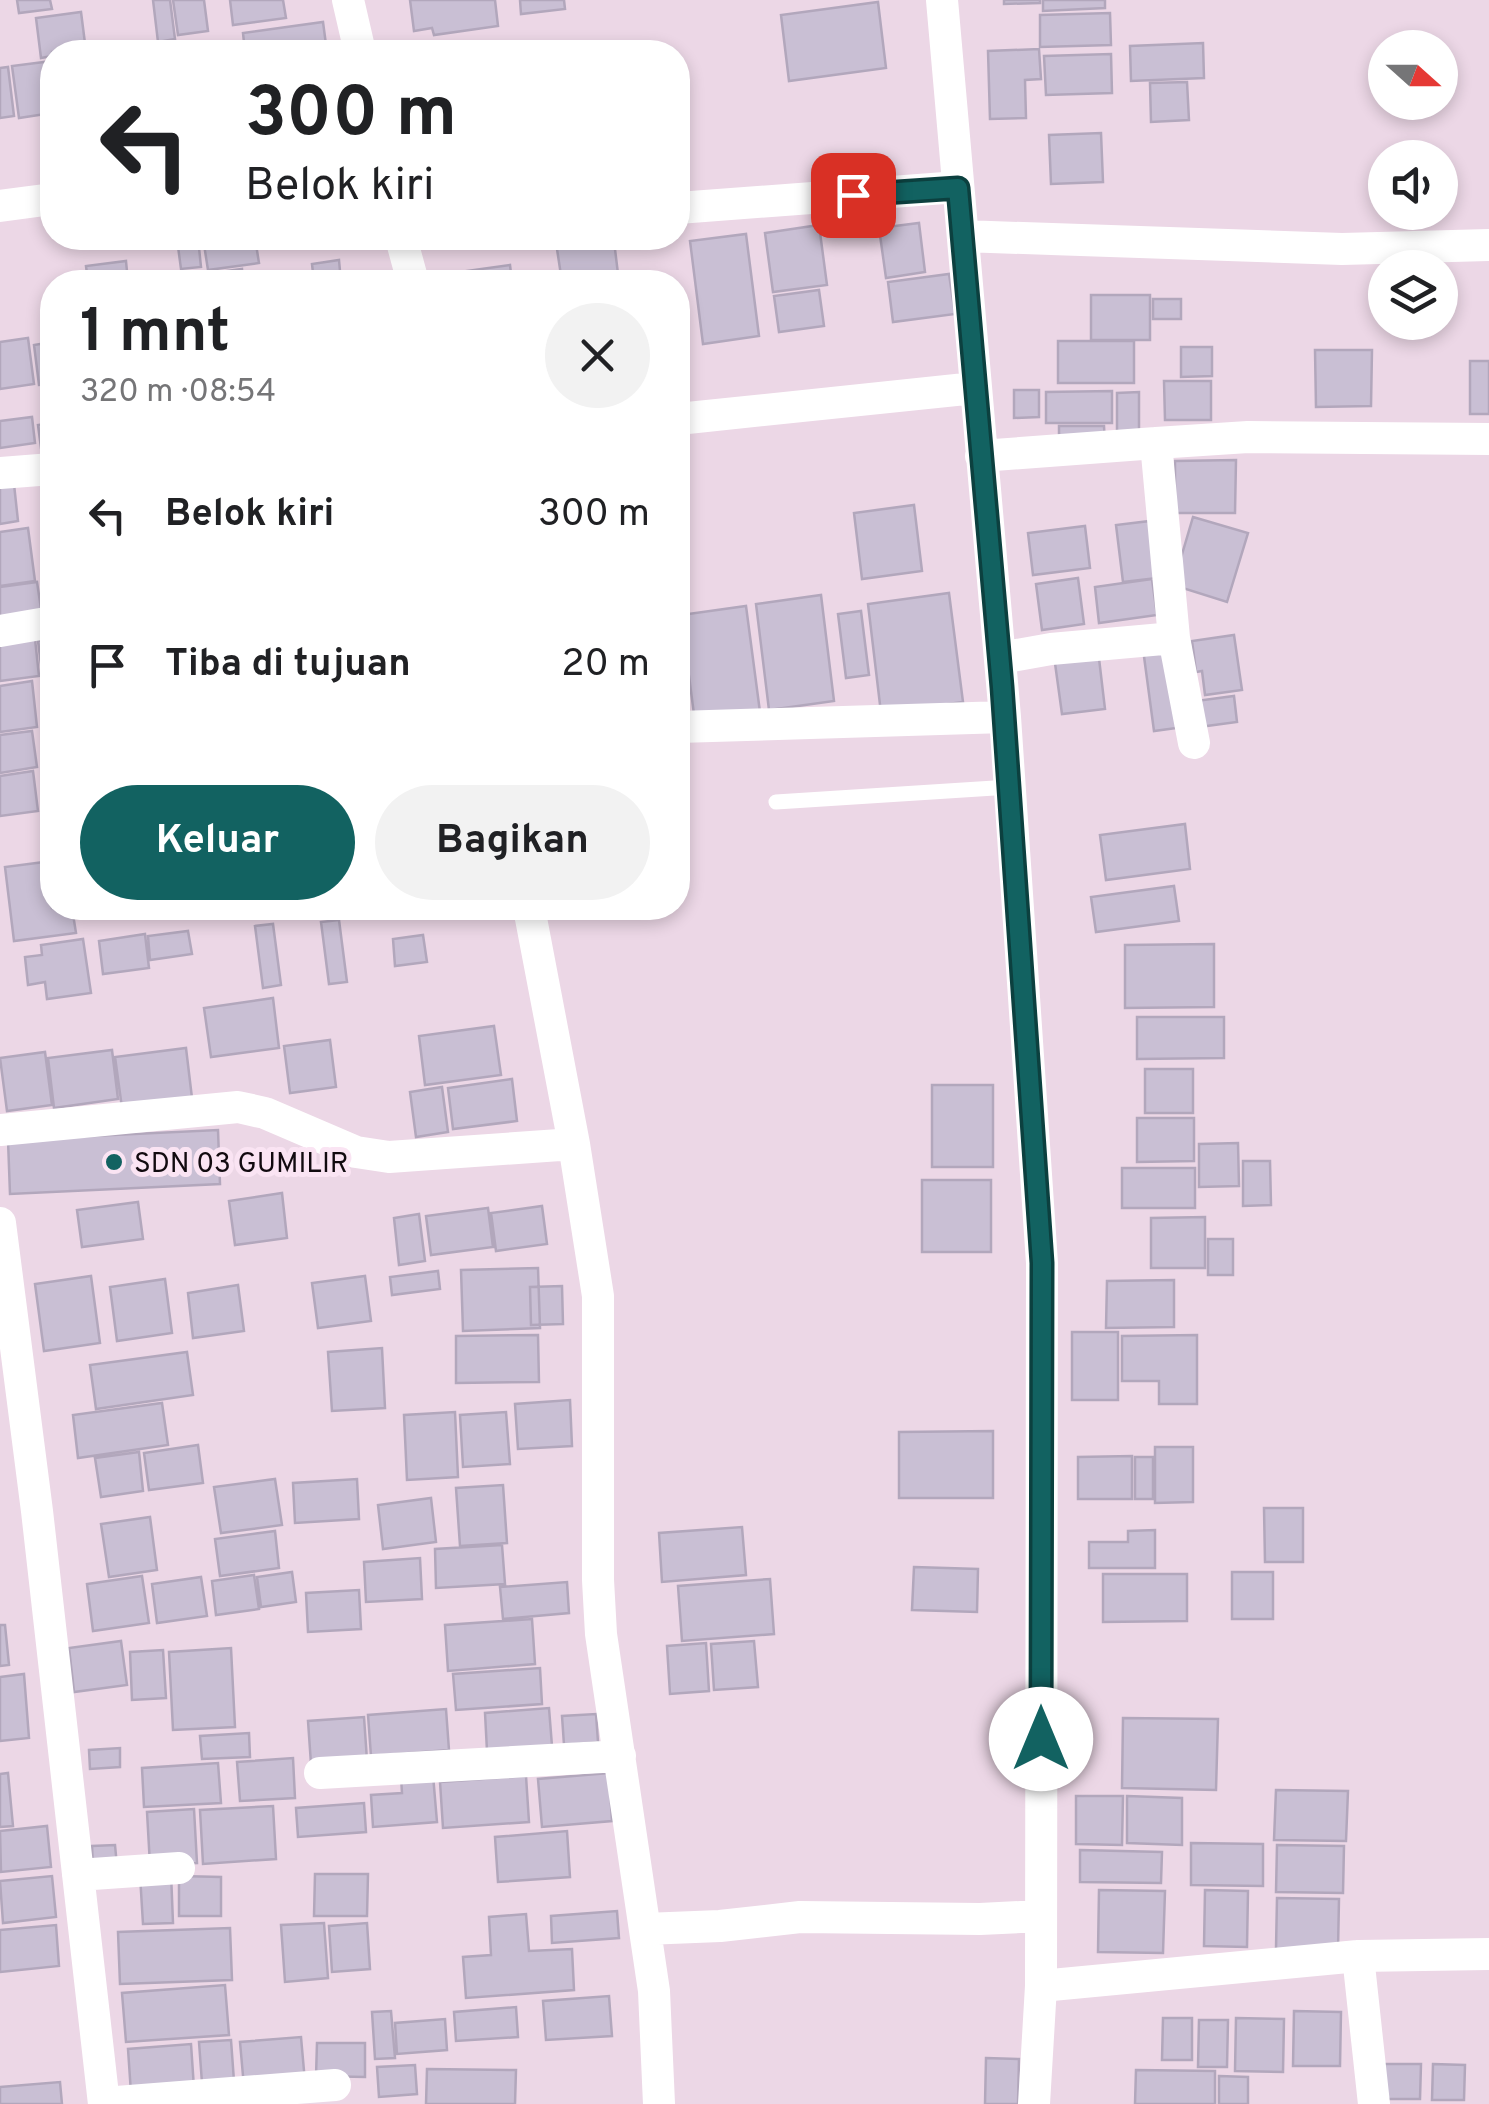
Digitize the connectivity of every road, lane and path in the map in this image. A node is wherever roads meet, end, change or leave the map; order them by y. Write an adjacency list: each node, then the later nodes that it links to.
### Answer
1 (348, 0): 3 (street)
2 (942, 0): 4 (street)
3 (357, 40)
4 (958, 188): 7 (street); 8 (street)
5 (40, 201): 6 (street)
6 (0, 206)
7 (690, 207)
8 (963, 236): 9 (street); 10 (street)
9 (1489, 245)
10 (975, 388): 11 (street); 14 (street)
11 (690, 418)
12 (1489, 439): 13 (street)
13 (1156, 443): 14 (street); 19 (street)
14 (981, 456): 20 (street)
15 (40, 470): 16 (street)
16 (0, 473)
17 (40, 624): 18 (street)
18 (0, 631)
19 (1174, 638): 20 (street); 23 (street)
20 (1000, 658): 21 (street)
21 (1004, 717): 22 (street); 24 (street)
22 (690, 727)
23 (1194, 743)
24 (1010, 787): 25 (lane); 34 (street)
25 (776, 802)
26 (531, 920): 28 (street)
27 (0, 1130): 28 (street)
28 (574, 1144): 30 (street)
29 (0, 1223): 33 (street)
30 (620, 1756): 31 (street); 35 (street)
31 (320, 1772)
32 (179, 1868): 33 (street)
33 (78, 1875): 40 (street)
34 (1041, 1916): 35 (street); 38 (street)
35 (658, 1928): 41 (street)
36 (1489, 1954): 37 (street)
37 (1358, 1956): 38 (street); 43 (street)
38 (1042, 1986): 42 (street)
39 (335, 2085): 40 (street)
40 (104, 2103)
41 (658, 2104)
42 (1034, 2104)
43 (1374, 2104)

